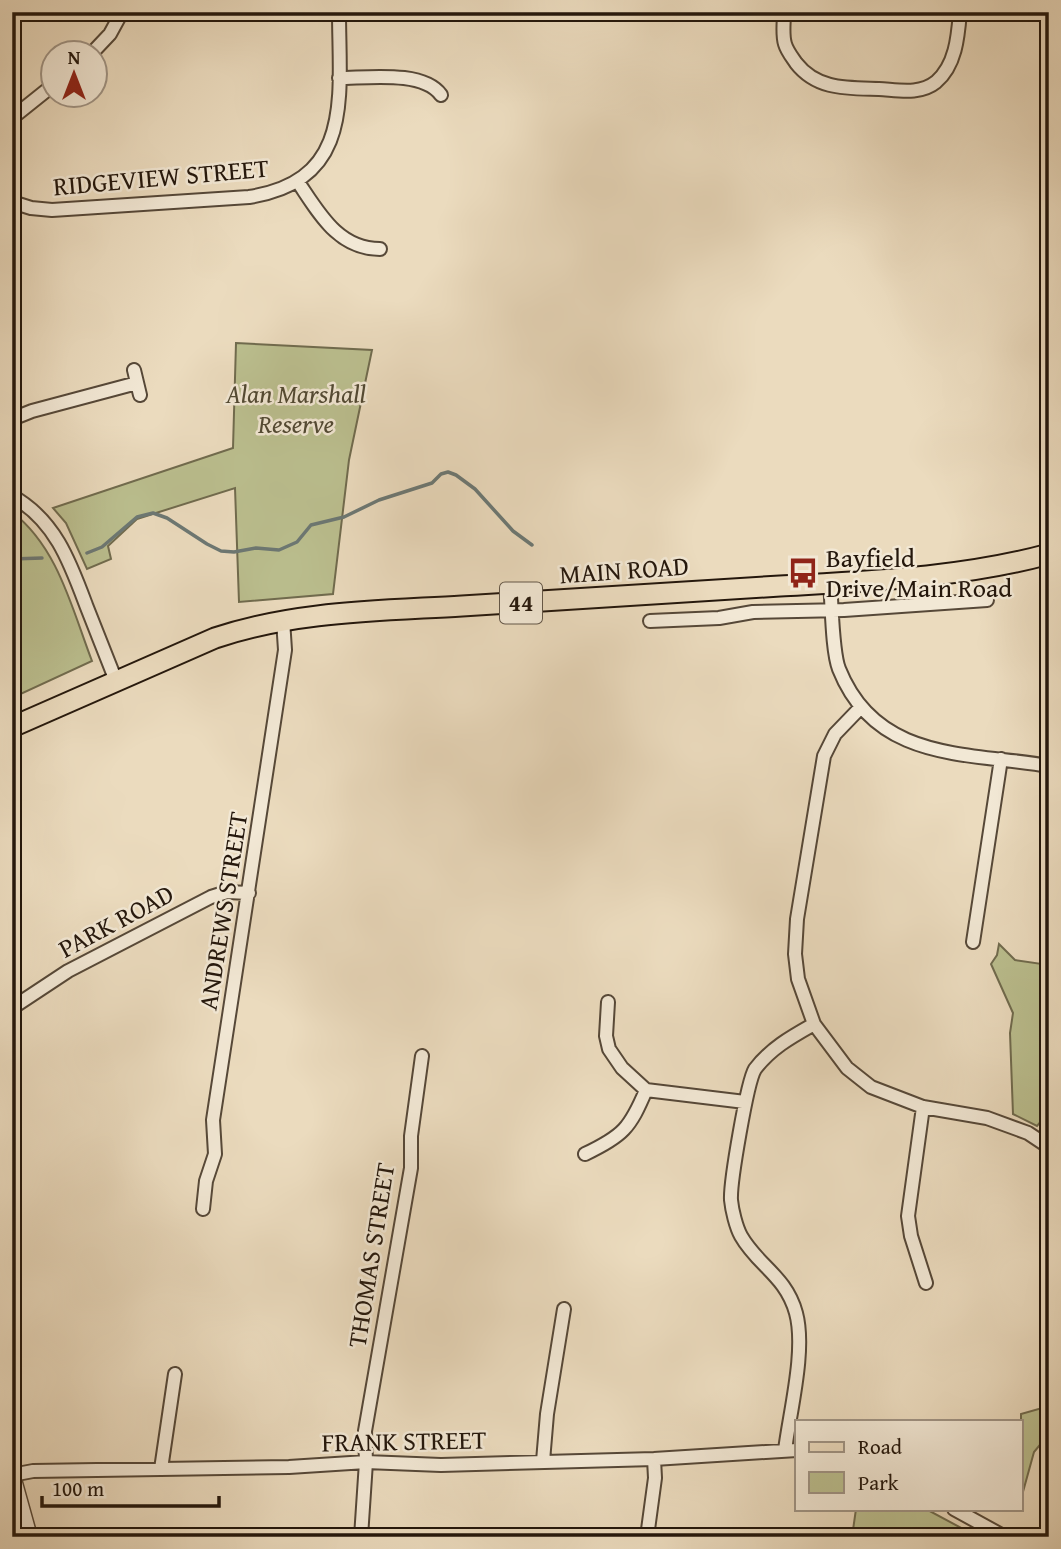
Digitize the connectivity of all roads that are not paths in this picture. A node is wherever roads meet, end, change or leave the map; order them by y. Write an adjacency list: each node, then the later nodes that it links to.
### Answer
1 (122, 12): 5 (street)
2 (339, 12): 6 (street, RIDGEVIEW STREET)
3 (784, 12): 4 (street)
4 (960, 12)
5 (106, 38)
6 (339, 78): 7 (street); 10 (street, RIDGEVIEW STREET)
7 (441, 95)
8 (38, 97): 9 (street)
9 (12, 118)
10 (298, 182): 11 (street, RIDGEVIEW STREET); 12 (street)
11 (12, 202)
12 (380, 248)
13 (137, 383): 14 (street)
14 (12, 419)
15 (12, 496): 22 (street)
16 (1049, 554): 17 (main road, MAIN ROAD / 44)
17 (830, 583): 19 (street); 20 (main road, MAIN ROAD / 44)
18 (987, 600): 19 (street, MAIN ROAD)
19 (832, 610): 21 (street, MAIN ROAD); 23 (street)
20 (283, 620): 22 (main road, MAIN ROAD / 44); 27 (street, ANDREWS STREET)
21 (650, 621)
22 (116, 681): 24 (main road, MAIN ROAD / 44)
23 (861, 707): 25 (street); 31 (street)
24 (12, 727)
25 (1001, 760): 26 (street); 28 (street)
26 (1049, 766)
27 (249, 893): 30 (street, PARK ROAD); 38 (street, ANDREWS STREET)
28 (973, 942)
29 (608, 1002): 33 (street)
30 (12, 1008)
31 (814, 1024): 34 (street); 35 (street)
32 (422, 1056): 45 (street, THOMAS STREET)
33 (646, 1090): 34 (street); 37 (street)
34 (745, 1102): 42 (street)
35 (923, 1107): 36 (street); 39 (street)
36 (1049, 1147)
37 (586, 1154)
38 (203, 1209)
39 (926, 1283)
40 (564, 1309): 44 (street)
41 (175, 1374): 46 (street)
42 (791, 1450): 43 (street, FRANK STREET)
43 (654, 1459): 44 (street, FRANK STREET); 51 (street)
44 (543, 1461): 45 (street, FRANK STREET)
45 (366, 1462): 46 (street, FRANK STREET); 50 (street, THOMAS STREET)
46 (161, 1469): 47 (street, FRANK STREET)
47 (12, 1476): 49 (street)
48 (956, 1510): 52 (street)
49 (29, 1537)
50 (361, 1537)
51 (647, 1537)
52 (1005, 1537)

